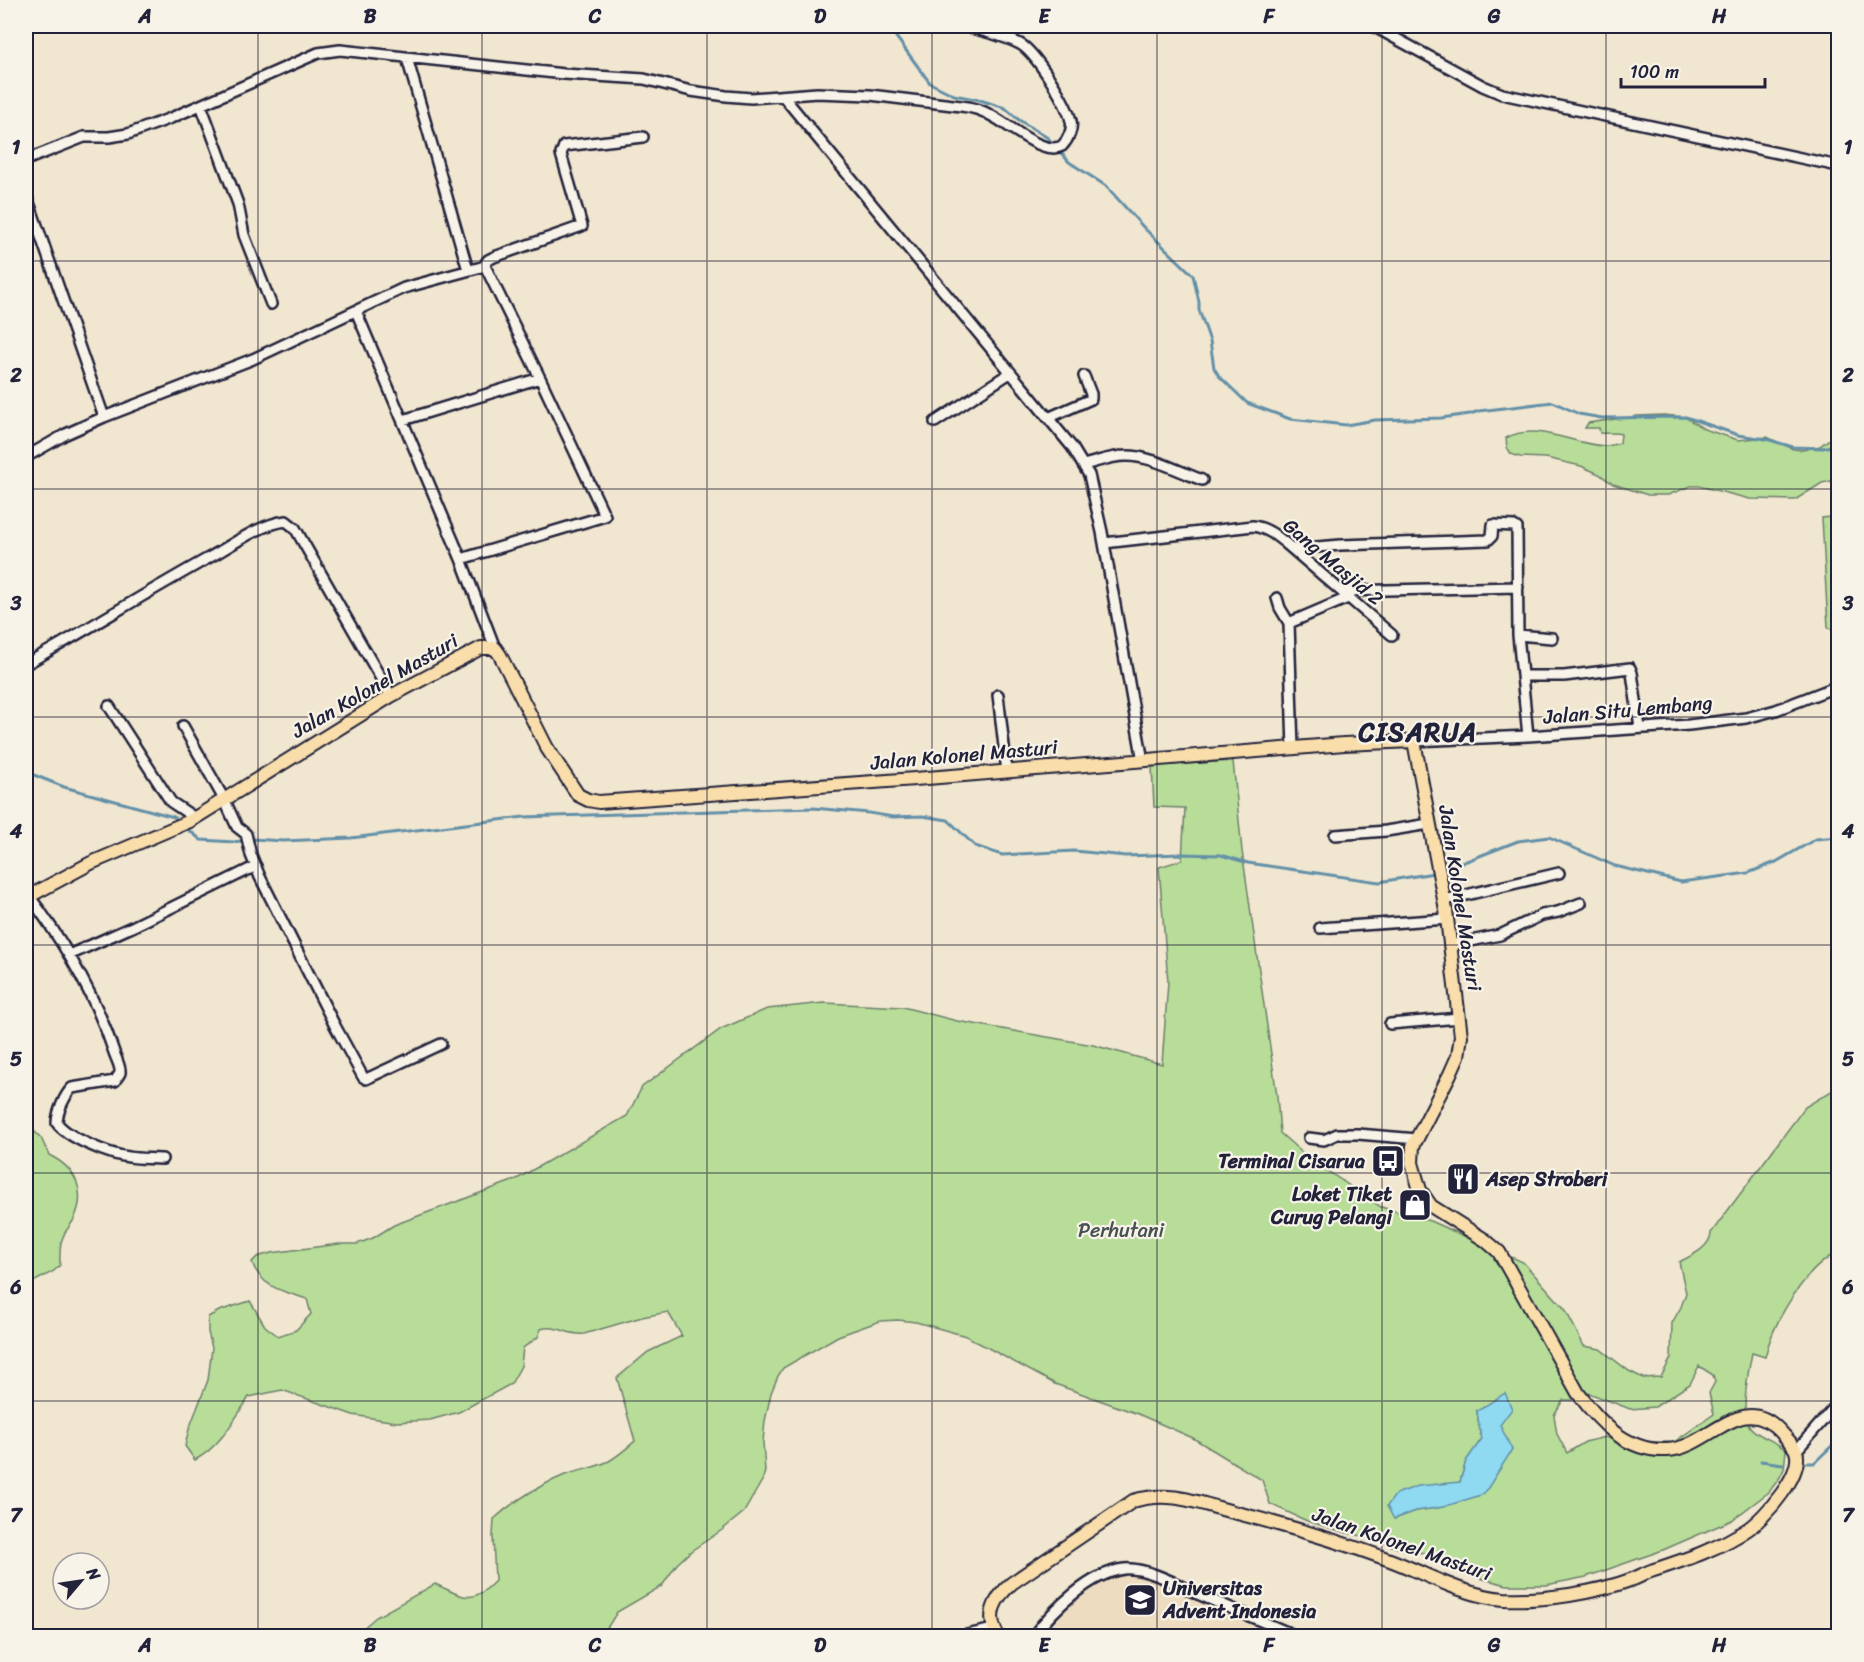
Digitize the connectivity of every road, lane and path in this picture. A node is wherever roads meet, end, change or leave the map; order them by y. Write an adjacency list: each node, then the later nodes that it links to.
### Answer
1 (966, 26): 4 (street)
2 (1372, 26): 8 (street)
3 (407, 58): 4 (street); 5 (street); 11 (street)
4 (783, 96): 14 (street)
5 (201, 105): 7 (street); 12 (street)
6 (643, 137): 10 (street)
7 (26, 160)
8 (1839, 166)
9 (26, 194): 17 (street)
10 (484, 266): 11 (street); 16 (street)
11 (468, 270): 13 (street)
12 (271, 304)
13 (356, 311): 17 (street); 19 (street)
14 (1010, 374): 18 (street); 20 (street)
15 (1084, 376): 18 (street)
16 (540, 378): 19 (street); 26 (street)
17 (104, 417): 21 (street)
18 (1048, 418): 22 (street)
19 (402, 420): 26 (street)
20 (934, 422)
21 (26, 457)
22 (1083, 465): 23 (street); 24 (street)
23 (1202, 480)
24 (1104, 543): 25 (street, Gang Masjid 2); 46 (street)
25 (1293, 549): 27 (street); 28 (street, Gang Masjid 2)
26 (461, 560): 34 (street)
27 (1518, 587): 28 (street); 32 (street)
28 (1346, 594): 30 (street); 31 (street, Gang Masjid 2)
29 (1277, 598): 30 (street)
30 (1289, 623): 45 (street)
31 (1392, 634)
32 (1518, 635): 33 (street); 36 (street)
33 (1552, 638)
34 (495, 648): 39 (main road, Jalan Kolonel Masturi); 47 (main road, Jalan Kolonel Masturi)
35 (26, 664): 39 (street)
36 (1523, 676): 42 (street); 43 (street)
37 (1839, 686): 42 (street, Jalan Situ Lembang)
38 (998, 695): 47 (street)
39 (391, 696): 48 (main road, Jalan Kolonel Masturi)
40 (109, 706): 49 (street)
41 (183, 726): 48 (street)
42 (1640, 728): 43 (street, Jalan Situ Lembang)
43 (1528, 736): 44 (street, Jalan Situ Lembang)
44 (1414, 741): 45 (main road, Jalan Kolonel Masturi); 50 (main road, Jalan Kolonel Masturi)
45 (1293, 749): 46 (main road, Jalan Kolonel Masturi)
46 (1143, 761): 47 (main road, Jalan Kolonel Masturi)
47 (1007, 772)
48 (225, 801): 49 (main road, Jalan Kolonel Masturi); 52 (street)
49 (189, 822): 54 (main road, Jalan Kolonel Masturi)
50 (1429, 824): 51 (street); 55 (main road, Jalan Kolonel Masturi)
51 (1335, 835)
52 (256, 866): 60 (street); 63 (street)
53 (1559, 873): 55 (street)
54 (27, 895): 60 (street)
55 (1445, 900): 57 (main road, Jalan Kolonel Masturi)
56 (1581, 903): 59 (street)
57 (1448, 919): 58 (street); 59 (main road, Jalan Kolonel Masturi)
58 (1320, 928)
59 (1451, 945): 61 (main road, Jalan Kolonel Masturi)
60 (69, 955): 66 (street)
61 (1459, 1018): 62 (street); 65 (main road, Jalan Kolonel Masturi)
62 (1390, 1024)
63 (441, 1044)
64 (1309, 1138): 65 (street)
65 (1416, 1139): 68 (main road, Jalan Kolonel Masturi)
66 (162, 1159)
67 (1839, 1403): 68 (street)
68 (1796, 1450): 69 (main road, Jalan Kolonel Masturi)
69 (996, 1633): 70 (street)
70 (962, 1636)
71 (1033, 1636): 72 (street)
72 (1296, 1636)

